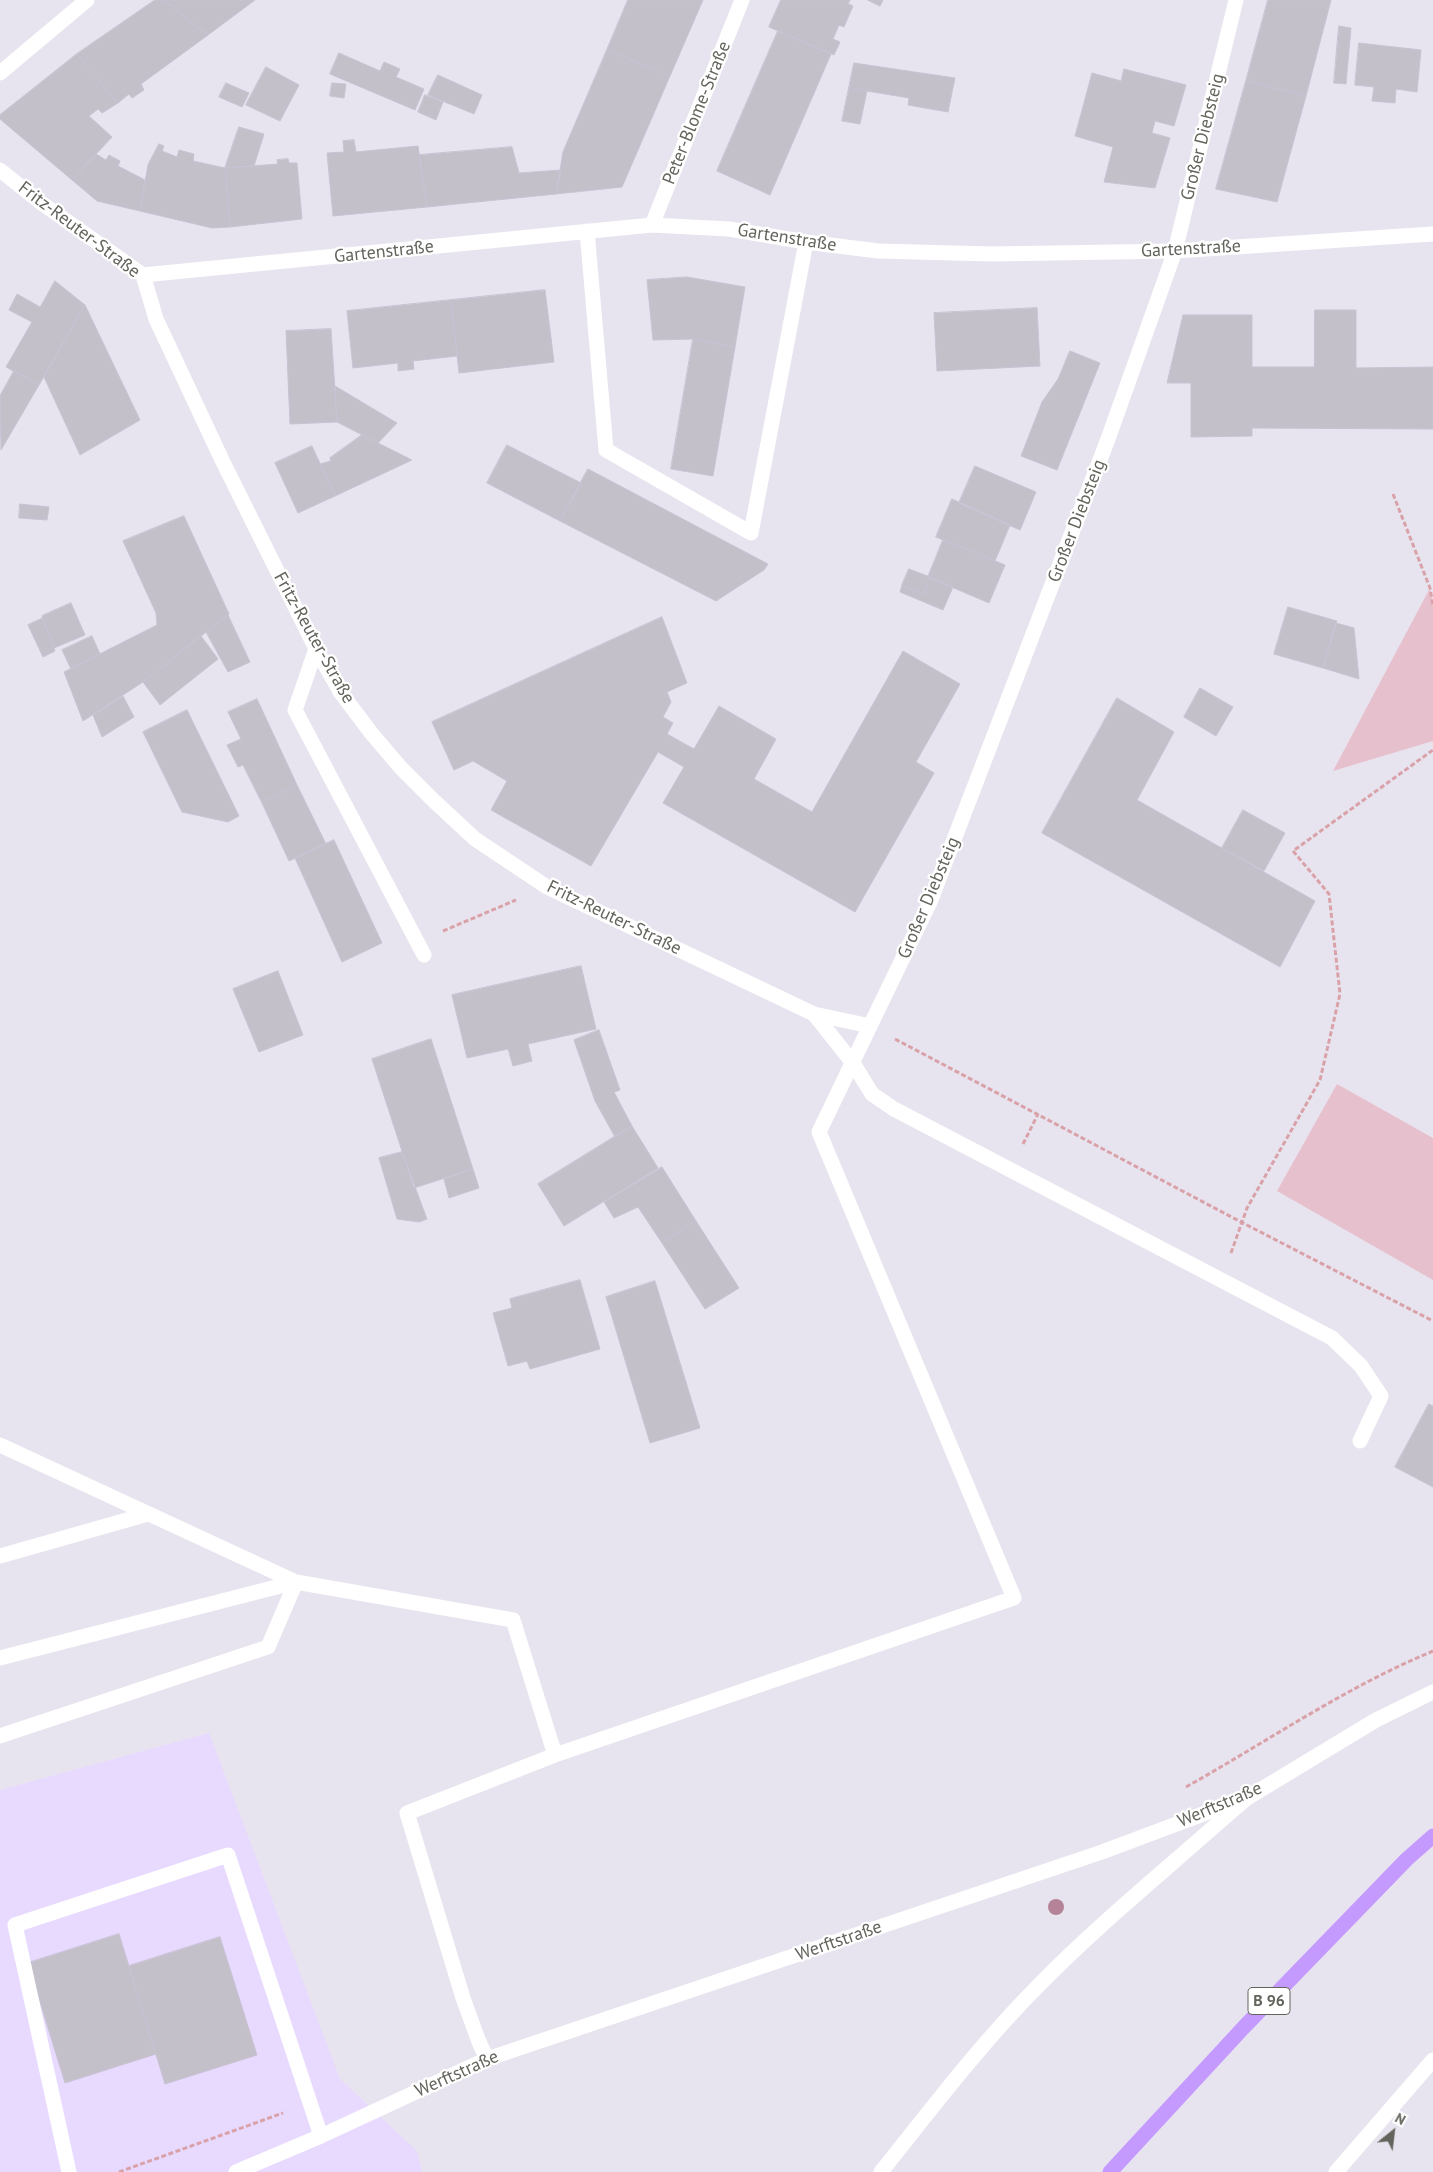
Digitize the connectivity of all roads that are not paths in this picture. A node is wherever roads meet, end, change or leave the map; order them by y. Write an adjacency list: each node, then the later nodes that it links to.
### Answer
1 (87, 0): 4 (street)
2 (742, 0): 6 (street, Peter-Blome-Straße)
3 (1236, 0): 10 (street, Großer Diebsteig)
4 (0, 73)
5 (0, 170): 11 (street, Fritz-Reuter-Straße)
6 (652, 225): 7 (street, Gartenstraße); 9 (street, Gartenstraße)
7 (586, 231): 9 (street); 11 (street, Gartenstraße)
8 (1433, 234): 10 (street, Gartenstraße)
9 (806, 242): 10 (street, Gartenstraße)
10 (1175, 250): 15 (street, Großer Diebsteig)
11 (143, 275): 12 (street, Fritz-Reuter-Straße)
12 (316, 649): 13 (street); 14 (street, Fritz-Reuter-Straße)
13 (420, 949)
14 (814, 1014): 15 (street, Fritz-Reuter-Straße); 16 (street)
15 (870, 1026): 16 (street, Großer Diebsteig)
16 (853, 1064): 17 (street); 25 (street, Großer Diebsteig)
17 (1360, 1441)
18 (0, 1444): 19 (street)
19 (148, 1514): 20 (street); 21 (street)
20 (0, 1556)
21 (296, 1582): 22 (street); 24 (street); 25 (street)
22 (0, 1658)
23 (1433, 1692): 26 (street, Werftstraße)
24 (0, 1736)
25 (555, 1755): 28 (street)
26 (1247, 1798): 28 (street, Werftstraße); 33 (street)
27 (1433, 1836): 34 (highway, B 96)
28 (487, 2059): 30 (street, Werftstraße)
29 (1433, 2060): 35 (street)
30 (321, 2136): 31 (street); 32 (street, Werftstraße)
31 (69, 2172)
32 (236, 2172)
33 (880, 2172)
34 (1110, 2172)
35 (1336, 2172)

